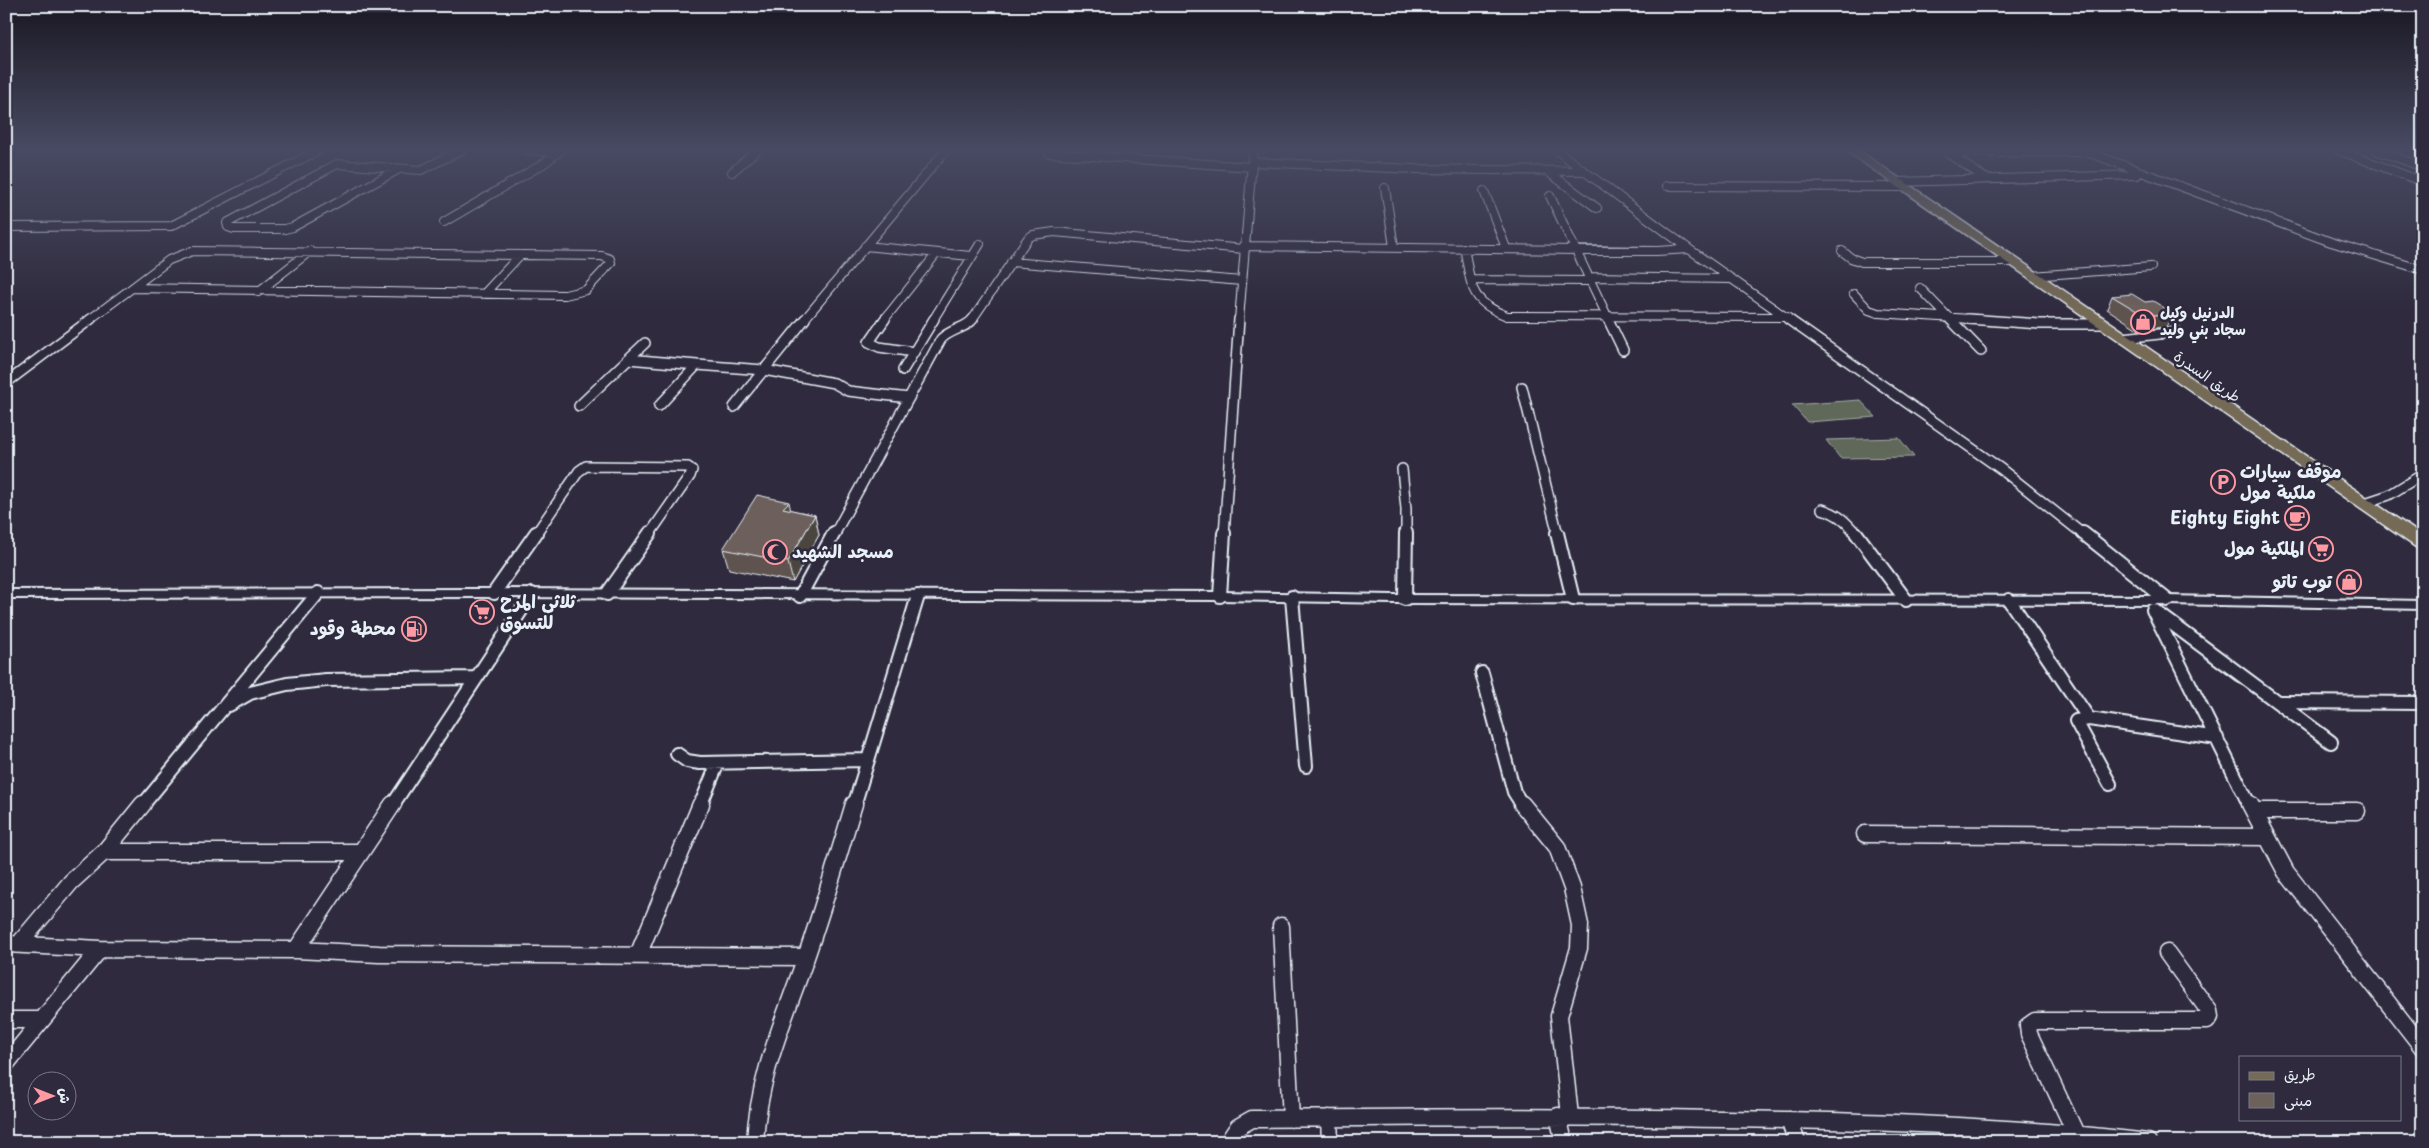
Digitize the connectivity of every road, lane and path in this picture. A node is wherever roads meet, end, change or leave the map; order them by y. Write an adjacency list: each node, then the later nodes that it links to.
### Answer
1 (215, 204): 16 (street)
2 (262, 204): 3 (street)
3 (336, 204)
4 (476, 204): 15 (street)
5 (901, 204): 18 (street)
6 (1248, 204): 20 (street)
7 (1387, 204): 19 (street)
8 (1489, 204): 22 (street)
9 (1554, 204): 23 (street)
10 (1591, 204): 14 (street)
11 (1628, 204): 24 (street)
12 (1928, 204): 31 (main road, طريق السدرة)
13 (2224, 204): 33 (street)
14 (1597, 208)
15 (444, 222)
16 (6, 227)
17 (980, 244): 29 (street)
18 (865, 246): 27 (street); 56 (street)
19 (1394, 247): 20 (street); 21 (street)
20 (1244, 248): 30 (street); 38 (street)
21 (1464, 248): 22 (street); 37 (street)
22 (1506, 248): 23 (street)
23 (1577, 249): 24 (street); 35 (street)
24 (1689, 249): 36 (street)
25 (310, 251): 28 (street); 39 (street); 41 (street)
26 (1842, 251): 31 (street)
27 (938, 253): 29 (street); 53 (street)
28 (520, 255): 42 (street); 42 (street)
29 (971, 256): 53 (street)
30 (1011, 262): 38 (street); 60 (street)
31 (2010, 262): 34 (main road, طريق السدرة)
32 (2151, 267): 34 (street)
33 (2423, 270)
34 (2032, 276): 47 (main road, طريق السدرة)
35 (1590, 279): 36 (street); 37 (street); 44 (street)
36 (1732, 279): 45 (street)
37 (1473, 280): 44 (street)
38 (1242, 281): 76 (street)
39 (131, 288): 41 (street); 58 (street)
40 (1920, 288): 46 (street)
41 (258, 292): 42 (street)
42 (484, 294)
43 (1854, 294): 46 (street)
44 (1608, 316): 45 (street); 51 (street)
45 (1787, 317): 82 (street)
46 (1950, 317): 47 (street); 52 (street)
47 (2103, 324): 49 (main road, طريق السدرة)
48 (2178, 332): 49 (street)
49 (2123, 338): 66 (main road, طريق السدرة)
50 (645, 343): 54 (street)
51 (1623, 350)
52 (1981, 351)
53 (914, 352): 57 (street)
54 (628, 359): 55 (street); 61 (street)
55 (697, 365): 56 (street); 62 (street)
56 (764, 370): 60 (street); 63 (street)
57 (903, 370)
58 (6, 383)
59 (1522, 387): 79 (street)
60 (909, 398): 74 (street)
61 (579, 406)
62 (659, 406)
63 (734, 407)
64 (1402, 469): 78 (street)
65 (2423, 474): 66 (street)
66 (2362, 504): 68 (main road, طريق السدرة)
67 (1822, 509): 80 (street)
68 (2423, 544)
69 (318, 593): 70 (street); 71 (street); 89 (street)
70 (494, 593): 72 (street); 73 (street)
71 (6, 594)
72 (532, 594): 73 (street); 86 (street)
73 (607, 594): 74 (street)
74 (800, 596): 75 (street)
75 (918, 596): 76 (street); 94 (street)
76 (1220, 596): 77 (street)
77 (1292, 597): 78 (street); 96 (street)
78 (1405, 599): 79 (street)
79 (1573, 599): 80 (street)
80 (1906, 600): 81 (street)
81 (2009, 600): 83 (street); 90 (street)
82 (2167, 600): 83 (street); 84 (street)
83 (2148, 605): 87 (street); 91 (street)
84 (2423, 605)
85 (1482, 673): 115 (street)
86 (475, 678): 89 (street); 103 (street)
87 (2277, 702): 88 (street); 92 (street)
88 (2423, 703)
89 (223, 709): 102 (street)
90 (2089, 719): 91 (street); 97 (street)
91 (2217, 738): 98 (street)
92 (2331, 742)
93 (677, 754): 95 (street)
94 (867, 760): 95 (street); 110 (street)
95 (718, 763): 109 (street)
96 (1306, 766)
97 (2110, 784)
98 (2254, 810): 99 (street); 101 (street)
99 (2357, 811)
100 (1865, 834): 101 (street)
101 (2266, 837): 113 (street)
102 (104, 852): 103 (street); 105 (street)
103 (360, 852): 107 (street)
104 (1281, 926): 117 (street)
105 (13, 944): 106 (street)
106 (100, 949): 107 (street); 112 (street)
107 (296, 950): 109 (street)
108 (2167, 953): 120 (street)
109 (638, 955): 110 (street)
110 (806, 957): 122 (street)
111 (6, 1020): 112 (street)
112 (41, 1020): 114 (street)
113 (2423, 1048)
114 (6, 1064)
115 (1564, 1116): 116 (street); 118 (street); 125 (street)
116 (1328, 1118): 117 (street); 124 (street)
117 (1291, 1119): 123 (street)
118 (1790, 1120): 119 (street); 126 (street)
119 (1944, 1125): 120 (street); 127 (street)
120 (2076, 1134): 121 (street)
121 (2125, 1140): 128 (street)
122 (755, 1142)
123 (1228, 1142)
124 (1330, 1142)
125 (1564, 1142)
126 (1797, 1142)
127 (1952, 1142)
128 (2148, 1142)

